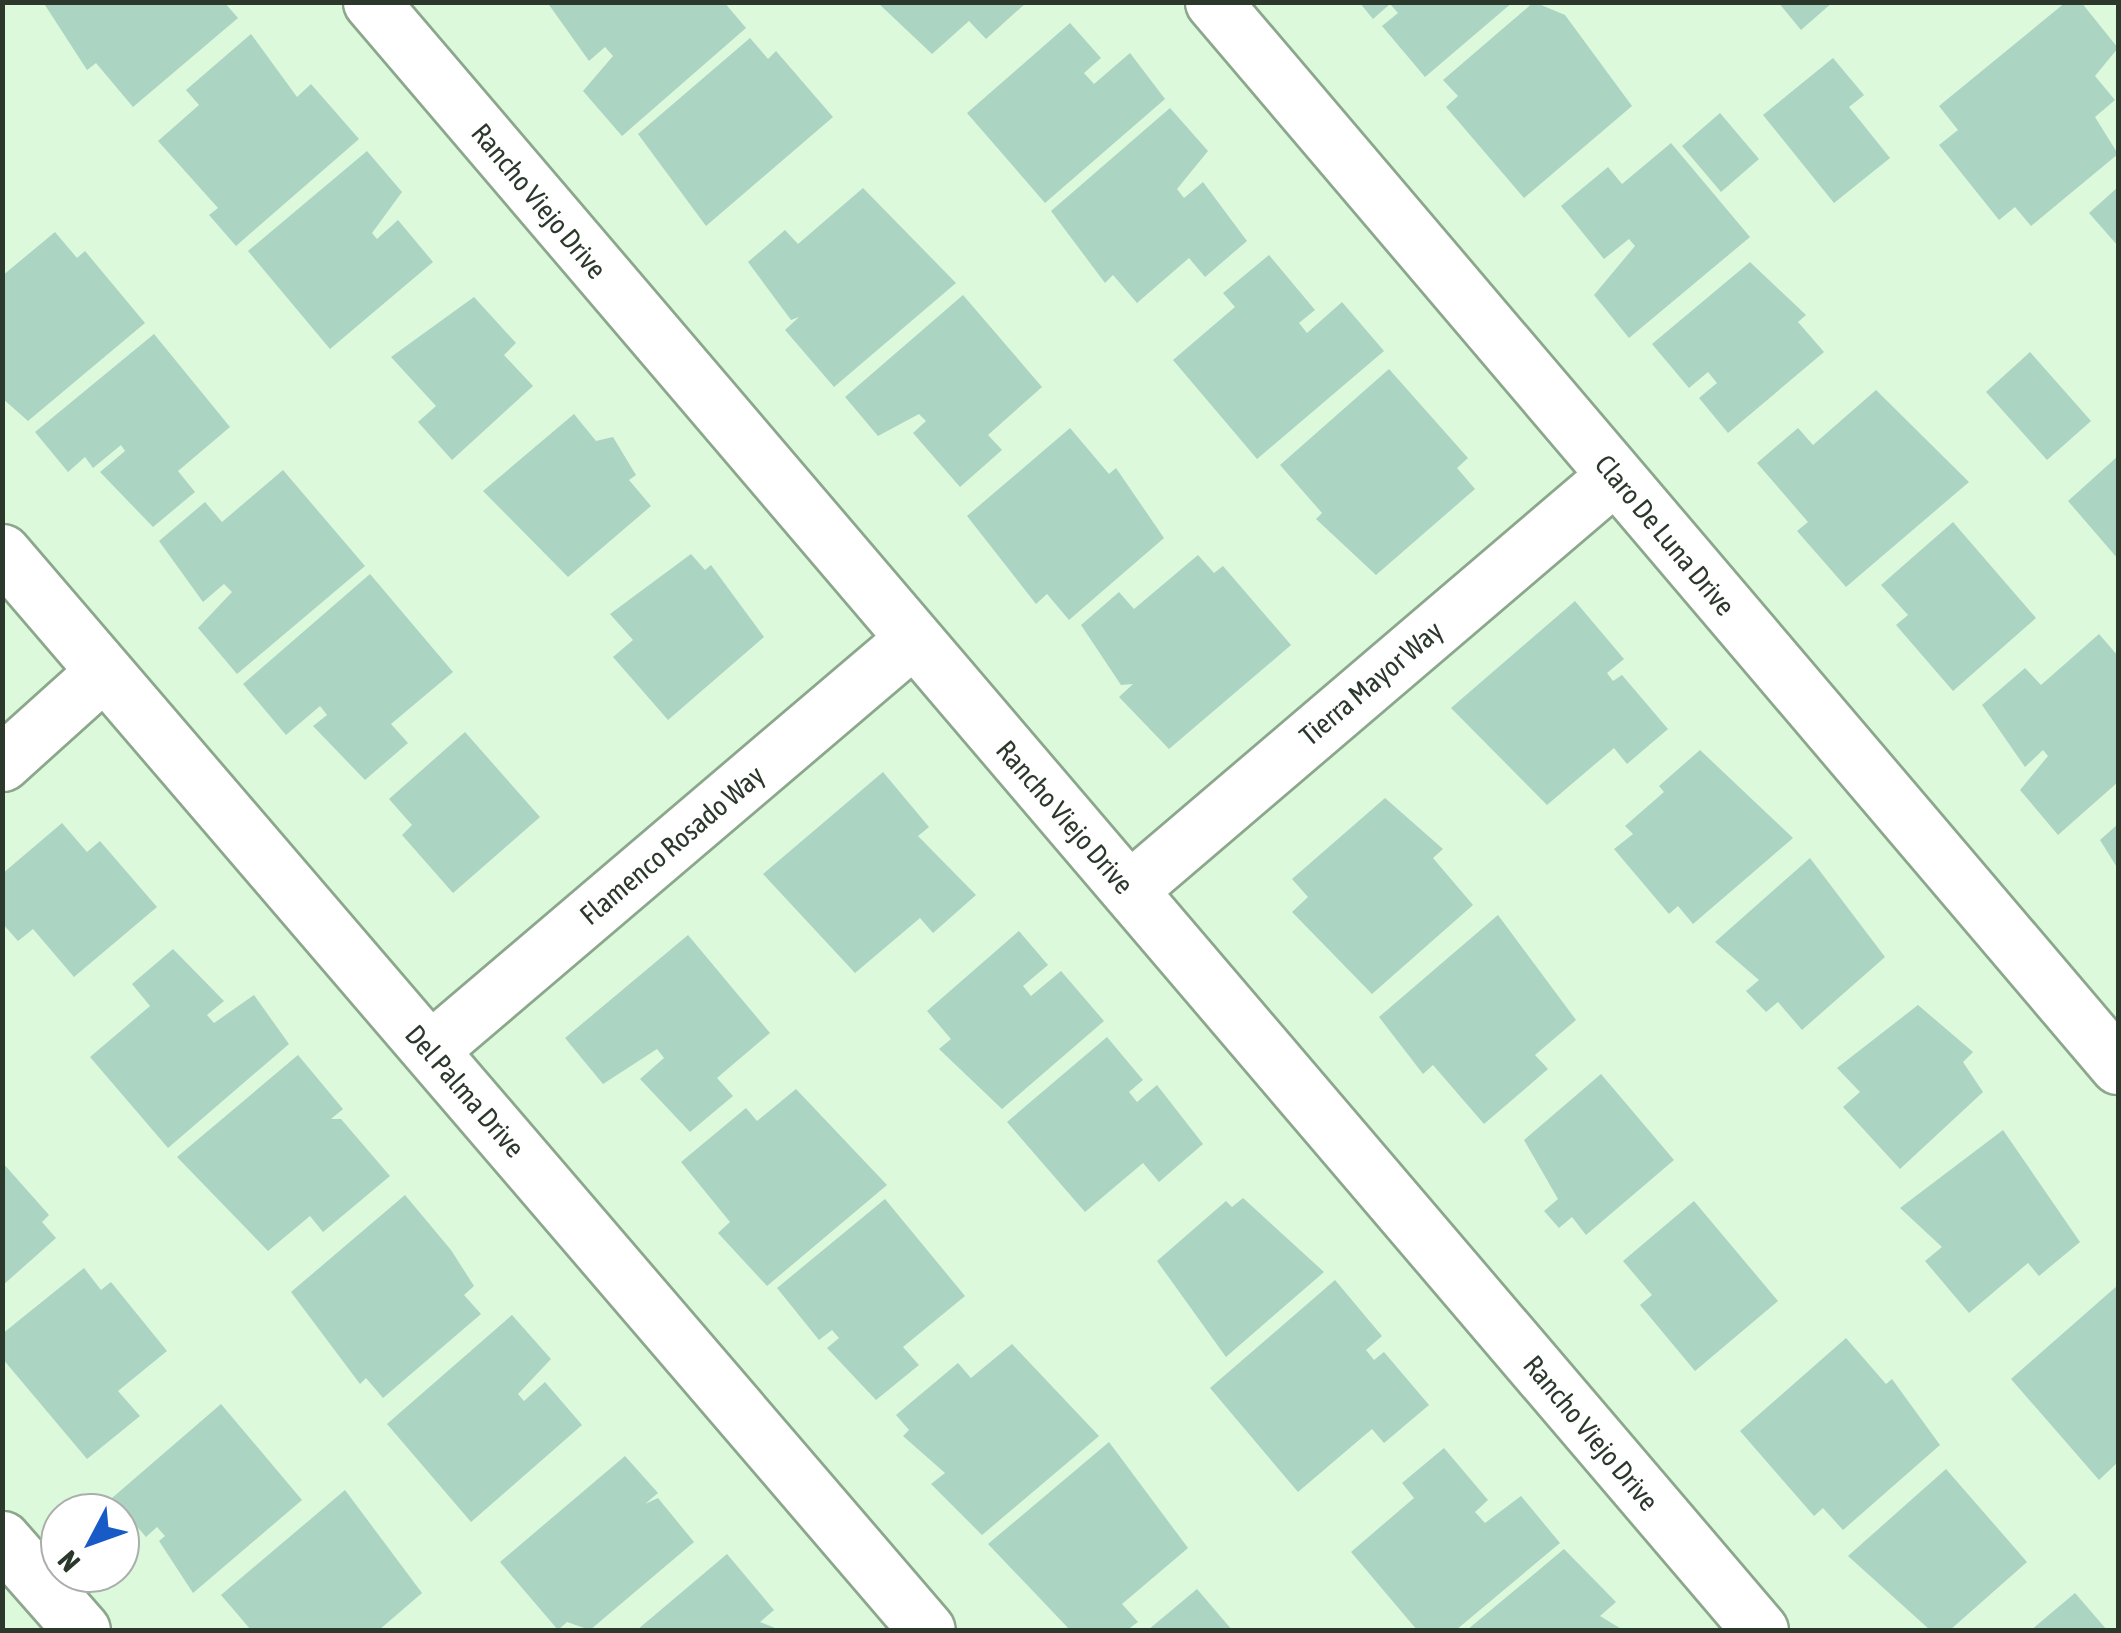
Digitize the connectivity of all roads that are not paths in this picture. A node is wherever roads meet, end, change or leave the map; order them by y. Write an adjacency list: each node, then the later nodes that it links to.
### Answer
1 (371, 2): 5 (street, Rancho Viejo Drive)
2 (1213, 2): 3 (street, Claro De Luna Drive)
3 (1614, 476): 8 (street, Tierra Mayor Way); 10 (street, Claro De Luna Drive)
4 (2, 552): 6 (street, Del Palma Drive)
5 (914, 640): 8 (street, Rancho Viejo Drive); 9 (street, Flamenco Rosado Way)
6 (104, 671): 7 (street); 9 (street, Del Palma Drive)
7 (2, 762)
8 (1128, 890): 14 (street, Rancho Viejo Drive)
9 (430, 1050): 13 (street, Del Palma Drive)
10 (2118, 1066)
11 (2, 1540): 12 (street)
12 (82, 1630)
13 (927, 1630)
14 (1760, 1630)

